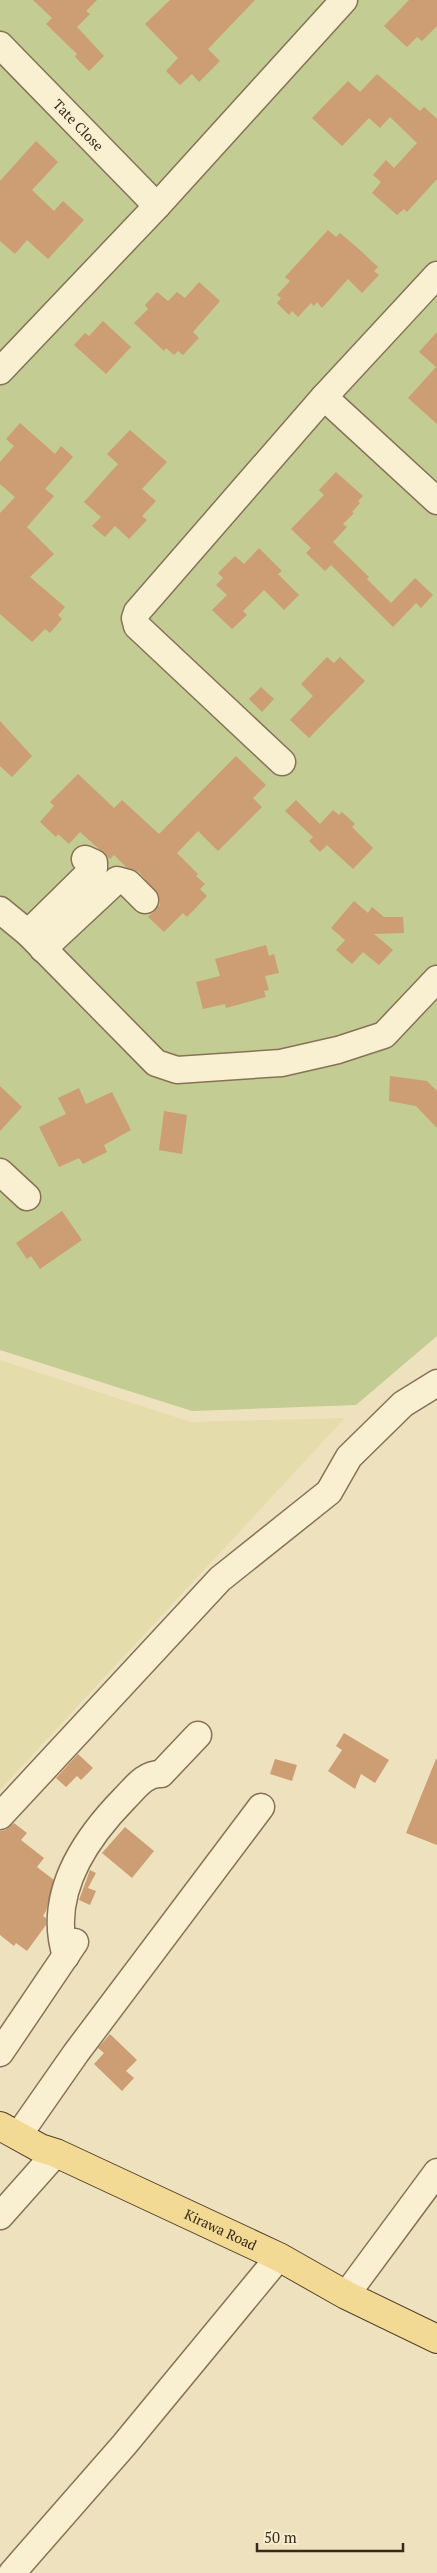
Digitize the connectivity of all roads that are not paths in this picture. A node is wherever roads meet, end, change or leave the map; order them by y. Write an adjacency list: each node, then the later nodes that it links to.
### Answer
1 (344, 0): 3 (street)
2 (0, 45): 3 (street, Tate Close)
3 (157, 206): 5 (street)
4 (437, 275): 6 (street)
5 (0, 372)
6 (324, 397): 7 (street); 8 (street)
7 (437, 501)
8 (282, 762)
9 (85, 859): 12 (street)
10 (145, 900): 12 (street)
11 (0, 910): 12 (street)
12 (35, 941): 13 (street)
13 (437, 979)
14 (0, 1172): 15 (street)
15 (27, 1197)
16 (437, 1384): 19 (street)
17 (198, 1735): 20 (street)
18 (261, 1807): 21 (street)
19 (0, 1816)
20 (0, 2053)
21 (9, 2131): 22 (main road, Kirawa Road)
22 (56, 2153): 24 (street); 25 (main road, Kirawa Road)
23 (437, 2172): 26 (street)
24 (0, 2216)
25 (279, 2257): 26 (main road, Kirawa Road); 28 (street)
26 (346, 2295): 27 (main road, Kirawa Road)
27 (437, 2339)
28 (12, 2573)

